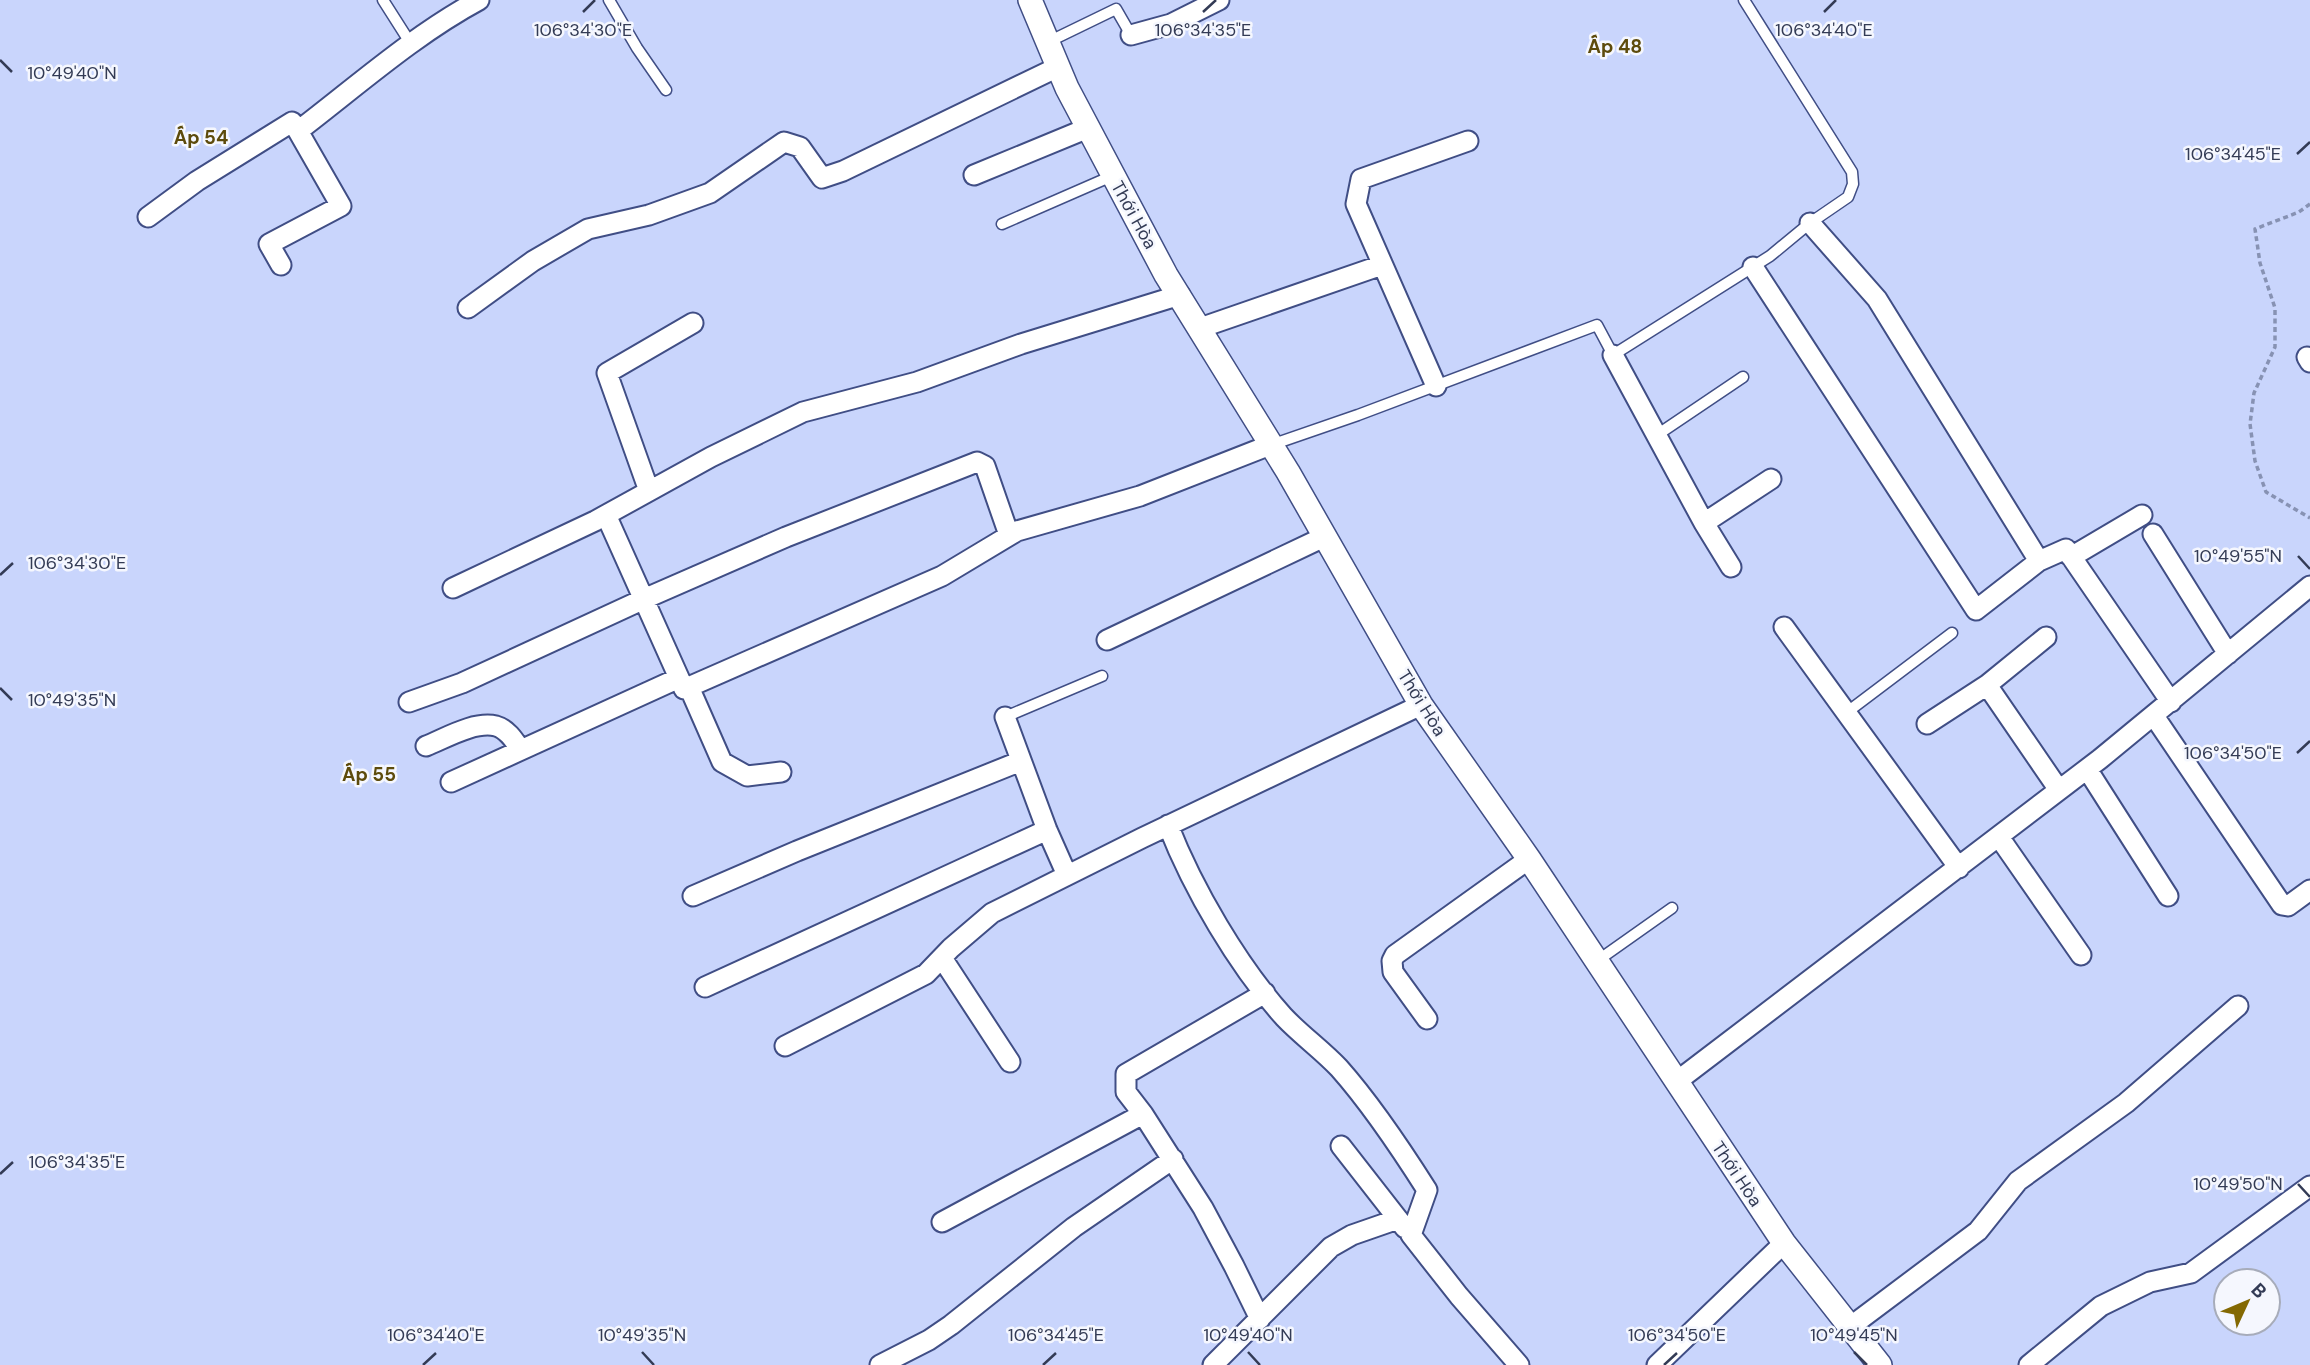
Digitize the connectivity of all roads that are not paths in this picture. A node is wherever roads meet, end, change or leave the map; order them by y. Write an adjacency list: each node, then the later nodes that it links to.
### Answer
1 (383, 0): 9 (lane)
2 (479, 0): 9 (street)
3 (609, 0): 11 (lane)
4 (1030, 0): 8 (street, Thới Hòa)
5 (1219, 0): 7 (street)
6 (1744, 0): 18 (lane)
7 (1131, 35): 8 (lane)
8 (1048, 43): 10 (street, Thới Hòa)
9 (411, 44): 13 (street)
10 (1058, 67): 12 (street, Thới Hòa); 24 (street)
11 (666, 90)
12 (1088, 128): 15 (street); 16 (street, Thới Hòa)
13 (298, 131): 17 (street); 20 (street)
14 (1468, 141): 21 (street)
15 (974, 175)
16 (1112, 176): 19 (lane); 23 (street, Thới Hòa)
17 (148, 217)
18 (1810, 223): 22 (lane); 41 (street)
19 (1002, 224)
20 (281, 265)
21 (1382, 265): 26 (street); 29 (street)
22 (1753, 267): 27 (lane); 41 (street)
23 (1180, 295): 26 (street, Thới Hòa); 33 (street)
24 (468, 308)
25 (693, 323): 33 (street)
26 (1200, 328): 31 (street, Thới Hòa)
27 (1613, 355): 29 (lane); 30 (street)
28 (1743, 377): 30 (lane)
29 (1436, 386): 31 (lane)
30 (1657, 435): 36 (street)
31 (1270, 445): 38 (street); 39 (street, Thới Hòa)
32 (1771, 479): 36 (street)
33 (649, 491): 34 (street)
34 (606, 515): 44 (street); 45 (street)
35 (2143, 515): 40 (street)
36 (1704, 523): 42 (street)
37 (2153, 534): 50 (street)
38 (1009, 535): 45 (street); 52 (street)
39 (1324, 537): 49 (street); 56 (street, Thới Hòa)
40 (2071, 557): 41 (street); 55 (street)
41 (2039, 561)
42 (1731, 567)
43 (2310, 586): 50 (street)
44 (453, 588)
45 (644, 599): 52 (street); 54 (street)
46 (1784, 627): 57 (street)
47 (1952, 633): 57 (lane)
48 (2046, 637): 53 (street)
49 (1107, 640)
50 (2228, 654): 55 (street)
51 (1102, 676): 59 (lane)
52 (684, 682): 62 (street); 65 (street)
53 (1987, 685): 60 (street); 67 (street)
54 (409, 702)
55 (2171, 702): 58 (street)
56 (1421, 705): 68 (street); 71 (street, Thới Hòa)
57 (1846, 713): 72 (street)
58 (2154, 716): 64 (street); 74 (street)
59 (1005, 717): 63 (street)
60 (1927, 724)
61 (426, 746): 62 (street)
62 (520, 749): 66 (street)
63 (1021, 761): 69 (street); 75 (street)
64 (2087, 769): 67 (street); 76 (street)
65 (781, 772)
66 (451, 782)
67 (2059, 790): 70 (street)
68 (1168, 825): 73 (street); 82 (street)
69 (1047, 830): 73 (street); 81 (street)
70 (1999, 837): 72 (street); 78 (street)
71 (1529, 859): 80 (street, Thới Hòa); 84 (street)
72 (1959, 868): 87 (street)
73 (1067, 875): 79 (street)
74 (2310, 890)
75 (693, 896)
76 (2168, 896)
77 (1672, 908): 80 (lane)
78 (2081, 955)
79 (942, 958): 85 (street); 86 (street)
80 (1596, 962): 87 (street, Thới Hòa)
81 (705, 987)
82 (1265, 993): 88 (street); 94 (street)
83 (2238, 1006): 97 (street)
84 (1427, 1019)
85 (785, 1046)
86 (1010, 1062)
87 (1676, 1082): 95 (street, Thới Hòa)
88 (1143, 1114): 90 (street); 93 (street)
89 (1341, 1146): 92 (street)
90 (1173, 1160): 96 (street); 98 (street)
91 (2310, 1186): 103 (street)
92 (1398, 1219): 94 (street); 96 (street)
93 (942, 1222)
94 (1411, 1235): 100 (street)
95 (1784, 1243): 97 (street, Thới Hòa); 101 (street)
96 (1260, 1319): 99 (street)
97 (1850, 1327): 102 (street, Thới Hòa)
98 (880, 1365)
99 (1213, 1365)
100 (1519, 1365)
101 (1657, 1365)
102 (1880, 1365)
103 (2029, 1365)

